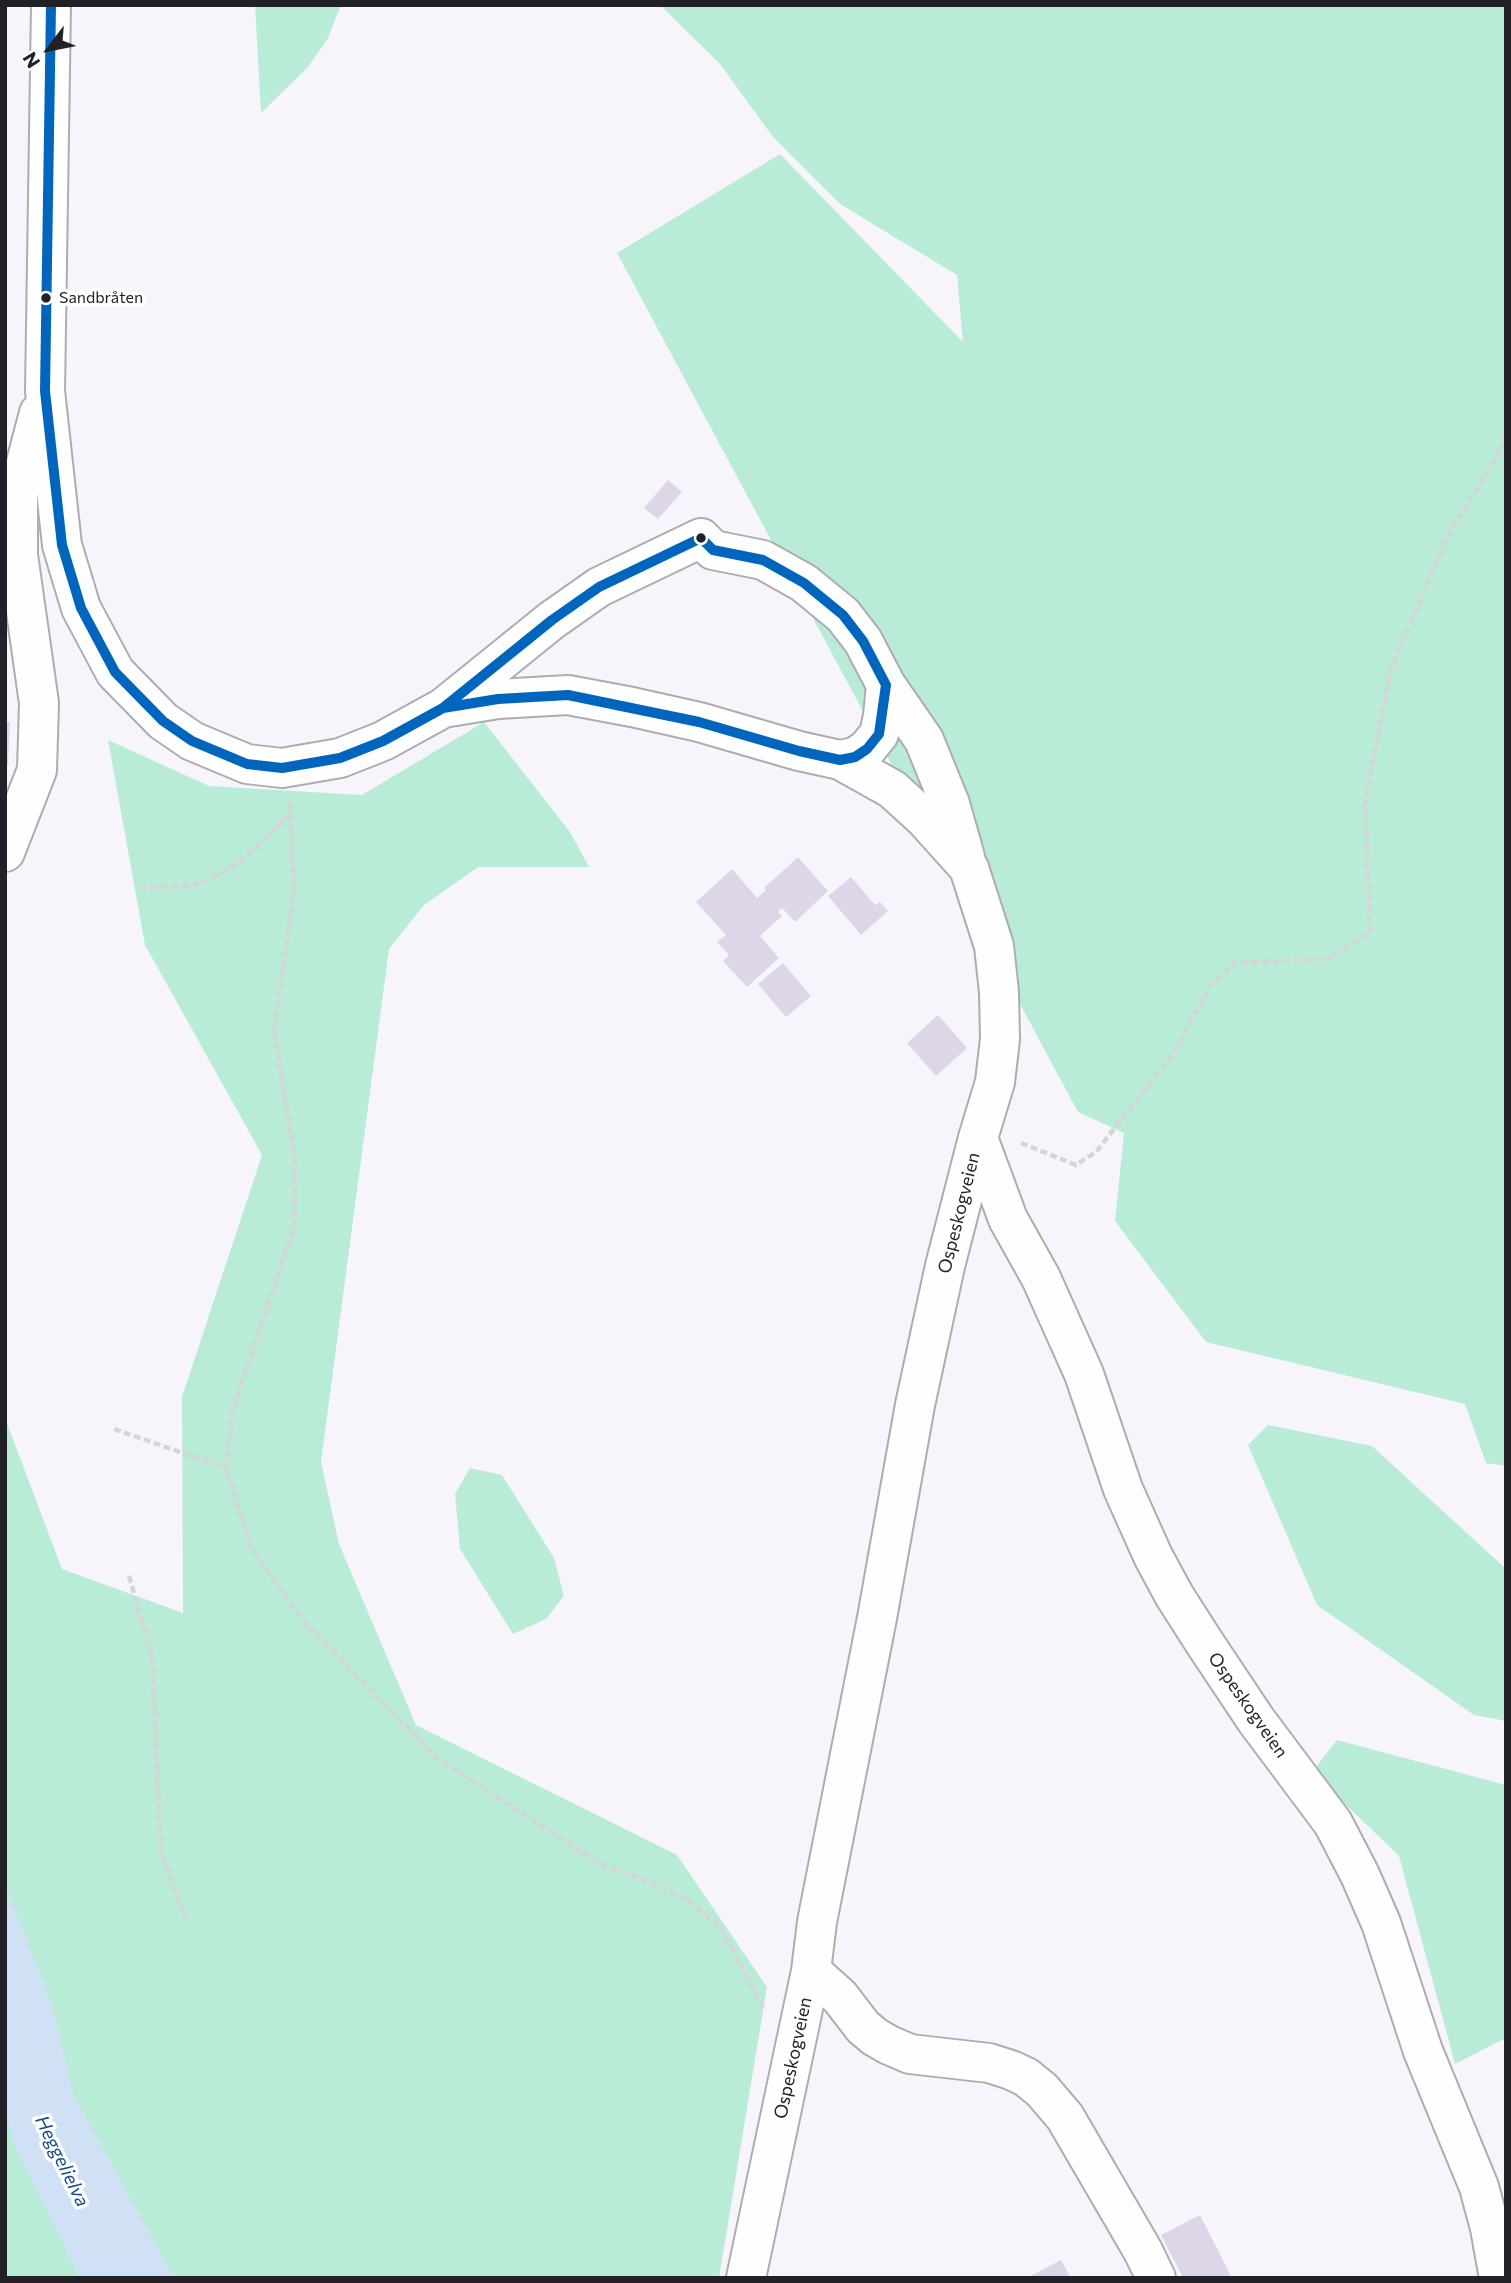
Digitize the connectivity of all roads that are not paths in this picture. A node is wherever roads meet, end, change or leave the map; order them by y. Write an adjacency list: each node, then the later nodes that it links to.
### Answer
1 (51, 5): 2 (street)
2 (45, 391): 4 (street); 6 (street)
3 (886, 685): 4 (street); 5 (street); 7 (street)
4 (443, 708): 5 (street, Ospeskogveien)
5 (840, 760): 7 (street, Ospeskogveien)
6 (5, 852)
7 (969, 868): 8 (street, Ospeskogveien)
8 (980, 1132): 9 (street, Ospeskogveien); 12 (street, Ospeskogveien)
9 (811, 1971): 10 (street, Ospeskogveien); 11 (street)
10 (746, 2278)
11 (1156, 2278)
12 (1499, 2278)

